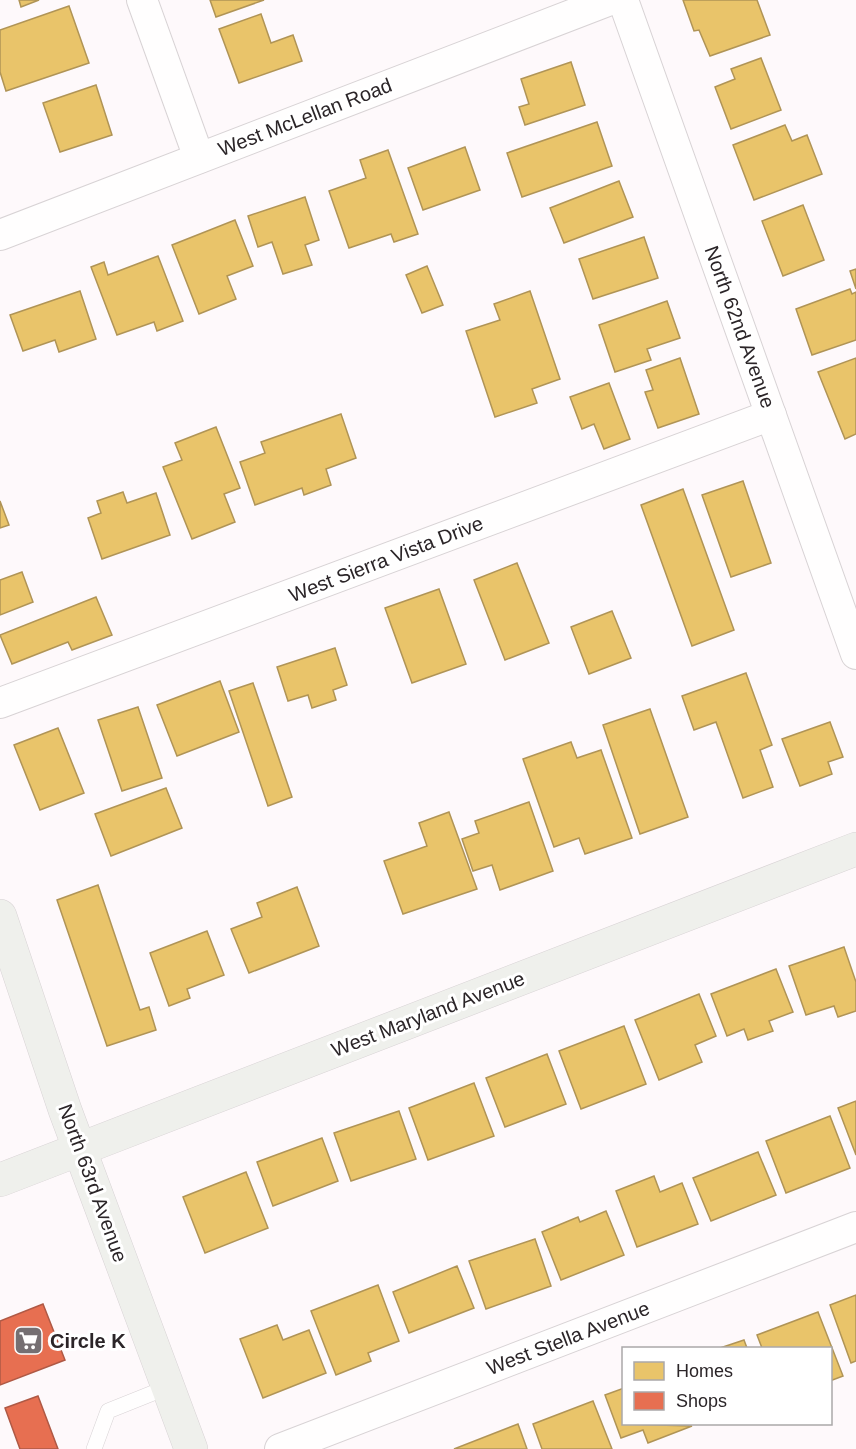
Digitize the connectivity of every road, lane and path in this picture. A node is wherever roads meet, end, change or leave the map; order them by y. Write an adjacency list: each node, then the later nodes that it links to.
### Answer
1 (142, 0): 4 (street)
2 (610, 0): 4 (street, West McLellan Road)
3 (623, 0): 6 (street, North 62nd Avenue)
4 (199, 158): 5 (street, West McLellan Road)
5 (0, 235)
6 (771, 415): 7 (street, North 62nd Avenue); 8 (street, West Sierra Vista Drive)
7 (856, 654)
8 (0, 704)
9 (856, 849): 11 (street, West Maryland Avenue)
10 (0, 916): 11 (street, North 63rd Avenue)
11 (80, 1149): 12 (street, West Maryland Avenue); 14 (street, North 63rd Avenue)
12 (0, 1180)
13 (856, 1227): 17 (street, West Stella Avenue)
14 (168, 1387): 15 (lane); 16 (street, North 63rd Avenue)
15 (94, 1449)
16 (191, 1449)
17 (280, 1449)

